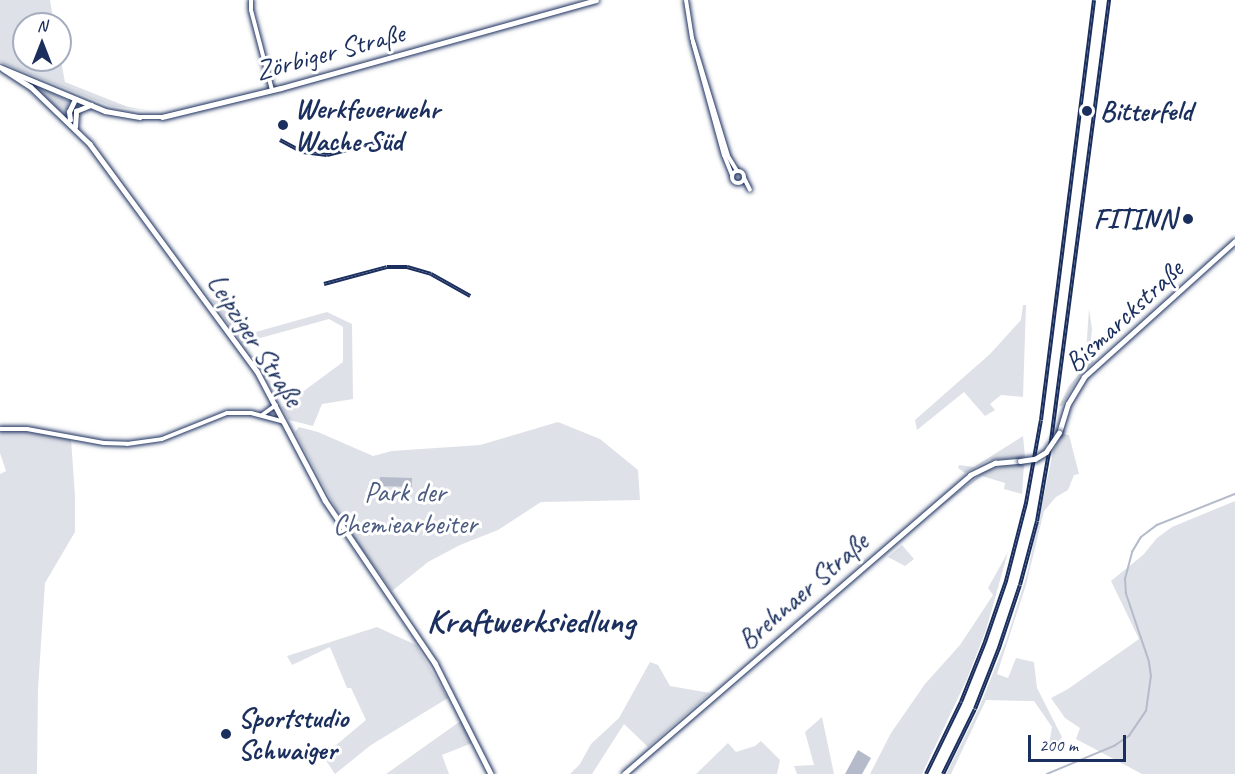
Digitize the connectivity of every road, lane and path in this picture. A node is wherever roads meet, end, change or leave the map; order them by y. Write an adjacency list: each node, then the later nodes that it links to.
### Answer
1 (251, 0): 6 (street)
2 (596, 0): 6 (main road, Zörbiger Straße)
3 (686, 0): 4 (street)
4 (693, 41): 10 (street); 11 (street)
5 (2, 68): 7 (main road, Zörbiger Straße); 9 (main road, Leipziger Straße)
6 (272, 90): 8 (main road, Zörbiger Straße)
7 (75, 99): 8 (main road, Zörbiger Straße); 9 (main road)
8 (91, 105): 9 (main road)
9 (73, 125): 15 (main road, Leipziger Straße)
10 (737, 171): 11 (street); 12 (street)
11 (732, 175): 13 (street)
12 (744, 178): 13 (street); 13 (street)
13 (740, 183)
14 (1235, 241): 19 (main road, Bismarckstraße)
15 (276, 405): 16 (street); 17 (main road, Leipziger Straße)
16 (262, 415): 17 (street); 18 (street)
17 (284, 422): 20 (main road, Leipziger Straße)
18 (0, 429)
19 (1059, 433): 21 (main road, Brehnaer Straße, bridge)
20 (491, 774)
21 (624, 774)

